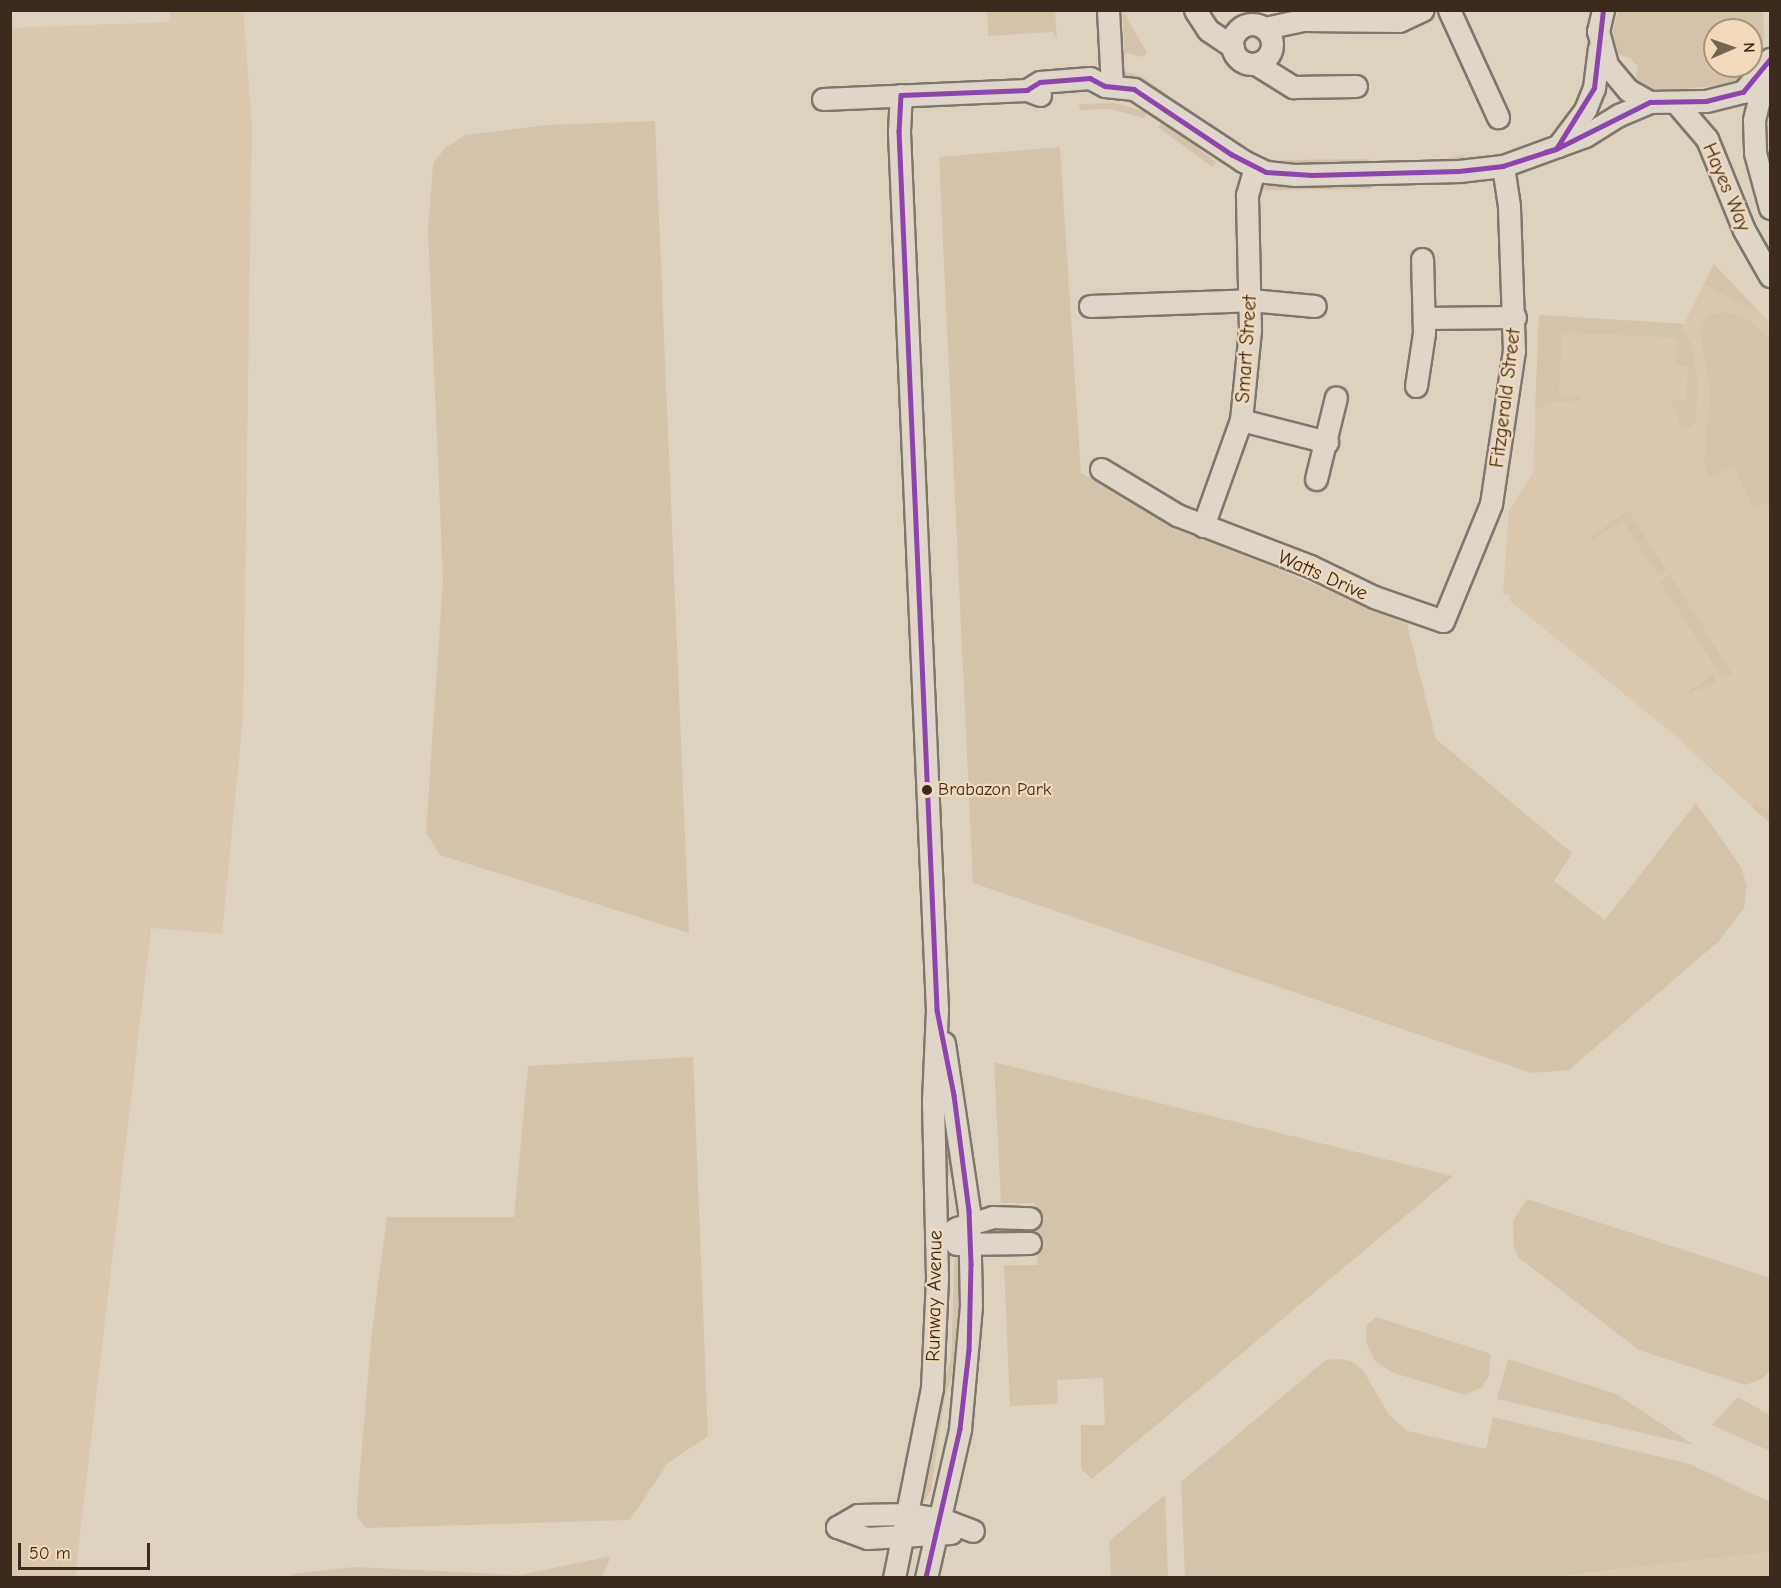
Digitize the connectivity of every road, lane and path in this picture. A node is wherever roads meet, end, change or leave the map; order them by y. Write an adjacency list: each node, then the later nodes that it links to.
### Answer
1 (1108, 10): 11 (street)
2 (1195, 10): 8 (street)
3 (1423, 10): 6 (street)
4 (1449, 10): 17 (street)
5 (1603, 10): 7 (street)
6 (1265, 28): 8 (street); 10 (street)
7 (1600, 42): 15 (street); 18 (street)
8 (1233, 47): 10 (street)
9 (1770, 60): 16 (street); 21 (street, Hayes Way)
10 (1256, 64): 12 (street)
11 (1108, 86): 13 (street); 20 (street)
12 (1356, 86)
13 (901, 95): 14 (street); 37 (street, Runway Avenue)
14 (823, 99)
15 (1650, 102): 16 (street); 18 (street)
16 (1677, 104): 23 (street, Hayes Way)
17 (1498, 117)
18 (1556, 149): 19 (street)
19 (1503, 166): 20 (street); 27 (street, Fitzgerald Street)
20 (1255, 167): 24 (street, Smart Street)
21 (1770, 208)
22 (1422, 259): 28 (street)
23 (1770, 276)
24 (1250, 300): 25 (street); 26 (street); 31 (street, Smart Street)
25 (1090, 306)
26 (1315, 306)
27 (1515, 317): 28 (street); 36 (street, Fitzgerald Street)
28 (1424, 318): 29 (street)
29 (1416, 386)
30 (1336, 397): 32 (street)
31 (1241, 420): 32 (street); 35 (street, Smart Street)
32 (1327, 442): 34 (street)
33 (1101, 469): 35 (street, Watts Drive)
34 (1316, 478)
35 (1203, 526): 36 (street, Watts Drive)
36 (1443, 621)
37 (937, 1010): 39 (street, Runway Avenue); 40 (street, Runway Avenue)
38 (1030, 1218): 39 (street)
39 (970, 1234): 40 (street); 41 (street); 43 (street, Runway Avenue)
40 (936, 1241): 42 (street, Runway Avenue)
41 (1030, 1243)
42 (909, 1514): 43 (street); 44 (street, Runway Avenue); 44 (street)
43 (940, 1526): 44 (street); 46 (street, Runway Avenue)
44 (904, 1538): 45 (street, Runway Avenue)
45 (894, 1578)
46 (926, 1578)

